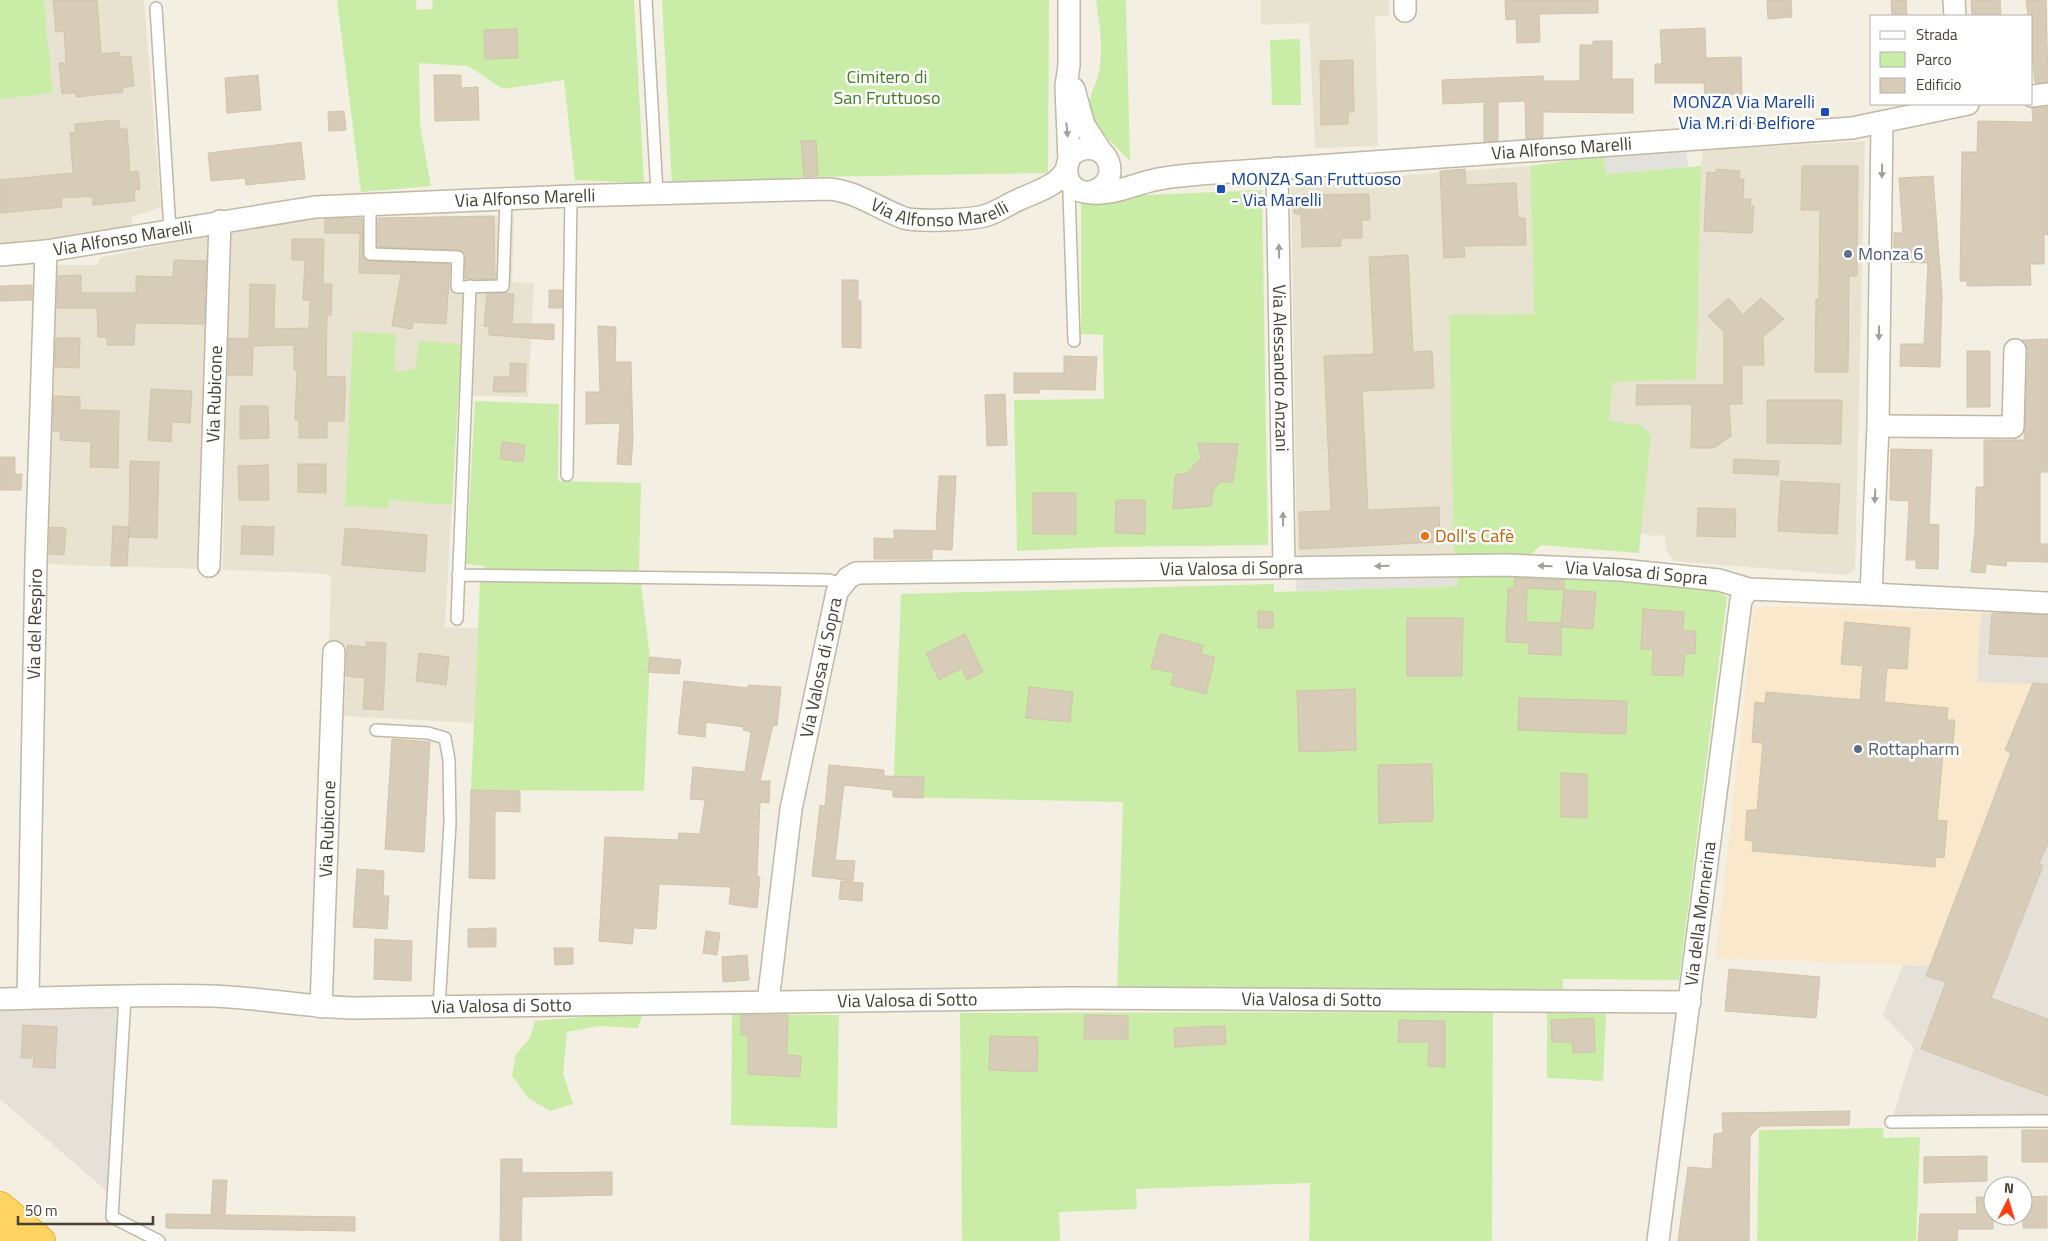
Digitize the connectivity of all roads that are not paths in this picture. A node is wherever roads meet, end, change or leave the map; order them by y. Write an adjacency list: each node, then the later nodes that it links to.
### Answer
1 (646, 0): 16 (lane)
2 (1069, 0): 6 (street)
3 (1954, 0): 5 (street)
4 (156, 8): 22 (lane)
5 (1955, 15)
6 (1070, 65): 11 (street); 12 (street, one-way to 12)
7 (2048, 94): 8 (street)
8 (2033, 96)
9 (1958, 105): 10 (street, Via Alfonso Marelli)
10 (1882, 122): 13 (street, Via Alfonso Marelli); 28 (street, one-way to 28)
11 (1106, 159): 12 (street, Via Alfonso Marelli); 14 (street, Via Alfonso Marelli); 15 (street)
12 (1067, 165): 15 (street); 17 (street, Via Alfonso Marelli)
13 (1277, 168): 14 (street, Via Alfonso Marelli); 31 (street, Via Alessandro Anzani, one-way to 13)
14 (1156, 179): 15 (street, Via Alfonso Marelli)
15 (1081, 192): 17 (street, Via Alfonso Marelli); 26 (lane)
16 (658, 193): 17 (street, Via Alfonso Marelli); 18 (street, Via Alfonso Marelli)
17 (1035, 193)
18 (571, 196): 19 (street, Via Alfonso Marelli); 29 (lane)
19 (506, 198): 20 (street, Via Alfonso Marelli); 25 (lane)
20 (370, 204): 21 (street, Via Alfonso Marelli); 25 (lane)
21 (220, 222): 22 (street, Via Alfonso Marelli); 30 (street, Via Rubicone)
22 (170, 230): 23 (street, Via Alfonso Marelli)
23 (46, 251): 24 (street, Via Alfonso Marelli); 41 (street, Via del Respiro)
24 (0, 255)
25 (470, 286): 32 (lane)
26 (1074, 342)
27 (2015, 350): 28 (street)
28 (1878, 426): 35 (street, one-way to 35)
29 (566, 475)
30 (209, 566)
31 (1284, 567): 33 (street, Via Valosa di Sopra); 34 (street, Via Valosa di Sopra, one-way to 31)
32 (458, 575): 33 (lane); 37 (lane)
33 (842, 584): 43 (street, Via Valosa di Sopra)
34 (1749, 589): 35 (street, Via Valosa di Sopra); 44 (street, Via della Mornerina)
35 (1871, 594): 36 (street, Via Valosa di Sopra)
36 (2048, 604)
37 (457, 620)
38 (334, 652): 45 (street, Via Rubicone)
39 (376, 730): 46 (lane)
40 (125, 997): 41 (street, Via Valosa di Sotto); 45 (street, Via Valosa di Sotto); 53 (lane)
41 (28, 998): 42 (street, Via Valosa di Sotto)
42 (0, 999)
43 (768, 1002): 44 (street, Via Valosa di Sotto); 46 (street, Via Valosa di Sotto)
44 (1690, 1002): 54 (street, Via della Mornerina)
45 (321, 1007): 46 (street, Via Valosa di Sotto)
46 (439, 1007)
47 (2048, 1121): 48 (lane)
48 (1891, 1122)
49 (0, 1206): 52 (highway)
50 (0, 1237): 51 (highway)
51 (5, 1241)
52 (41, 1241)
53 (159, 1241)
54 (1658, 1241)

